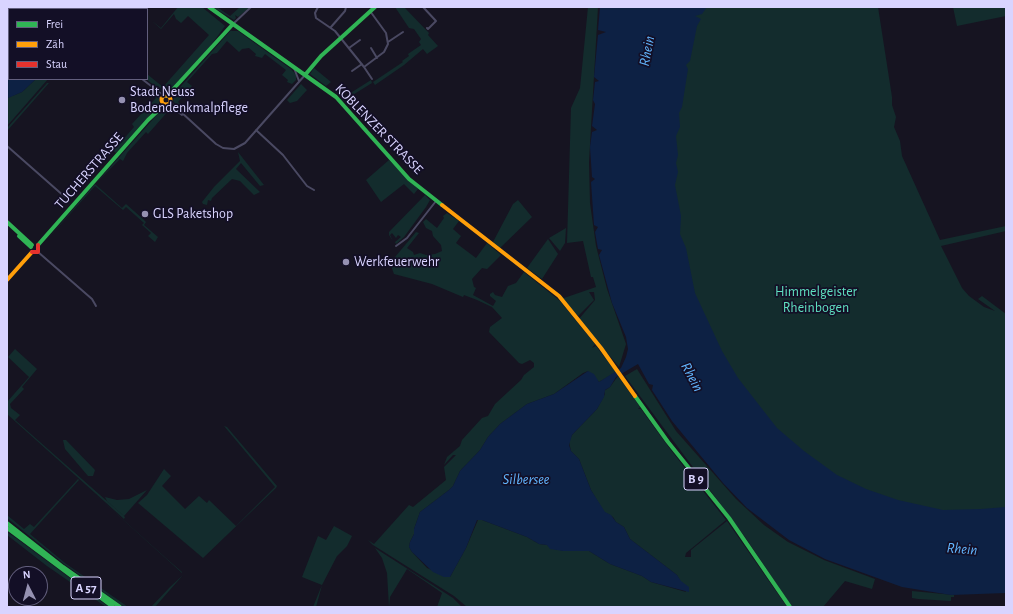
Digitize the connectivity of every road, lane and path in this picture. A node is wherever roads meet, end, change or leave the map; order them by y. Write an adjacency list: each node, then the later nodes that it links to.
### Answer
1 (209, 7): 8 (main road, B 9)
2 (251, 7): 8 (street)
3 (318, 7): 9 (street)
4 (346, 7): 9 (street)
5 (375, 7): 7 (main road)
6 (423, 7): 10 (street)
7 (370, 11): 12 (main road); 14 (street)
8 (233, 24): 18 (main road, B 9); 25 (main road, TUCHERSTRASSE)
9 (331, 27): 12 (street)
10 (427, 28)
11 (403, 32): 14 (street)
12 (341, 38): 15 (street); 21 (main road)
13 (360, 40): 15 (street)
14 (388, 42): 17 (street)
15 (349, 48): 19 (street)
16 (371, 48): 17 (street)
17 (377, 58): 19 (street)
18 (292, 65): 21 (main road, B 9); 24 (street)
19 (363, 65): 20 (street); 22 (street)
20 (352, 71)
21 (305, 75): 24 (street); 30 (main road, KOBLENZER STRASSE / B 9)
22 (372, 79)
23 (143, 80): 25 (street)
24 (299, 81): 26 (street)
25 (166, 100): 26 (street); 32 (main road, TUCHERSTRASSE)
26 (256, 130): 28 (street)
27 (7, 146): 29 (street)
28 (314, 190)
29 (65, 197)
30 (436, 200): 34 (street); 43 (main road, KOBLENZER STRASSE / B 9)
31 (7, 224): 33 (main road)
32 (38, 245): 33 (main road); 36 (main road)
33 (31, 246): 35 (main road)
34 (396, 246)
35 (32, 252): 36 (main road); 37 (main road)
36 (38, 252): 38 (street)
37 (7, 280)
38 (96, 306)
39 (7, 523): 42 (main road, A 57)
40 (7, 528): 41 (main road, A 57)
41 (113, 607)
42 (120, 607)
43 (790, 607)

